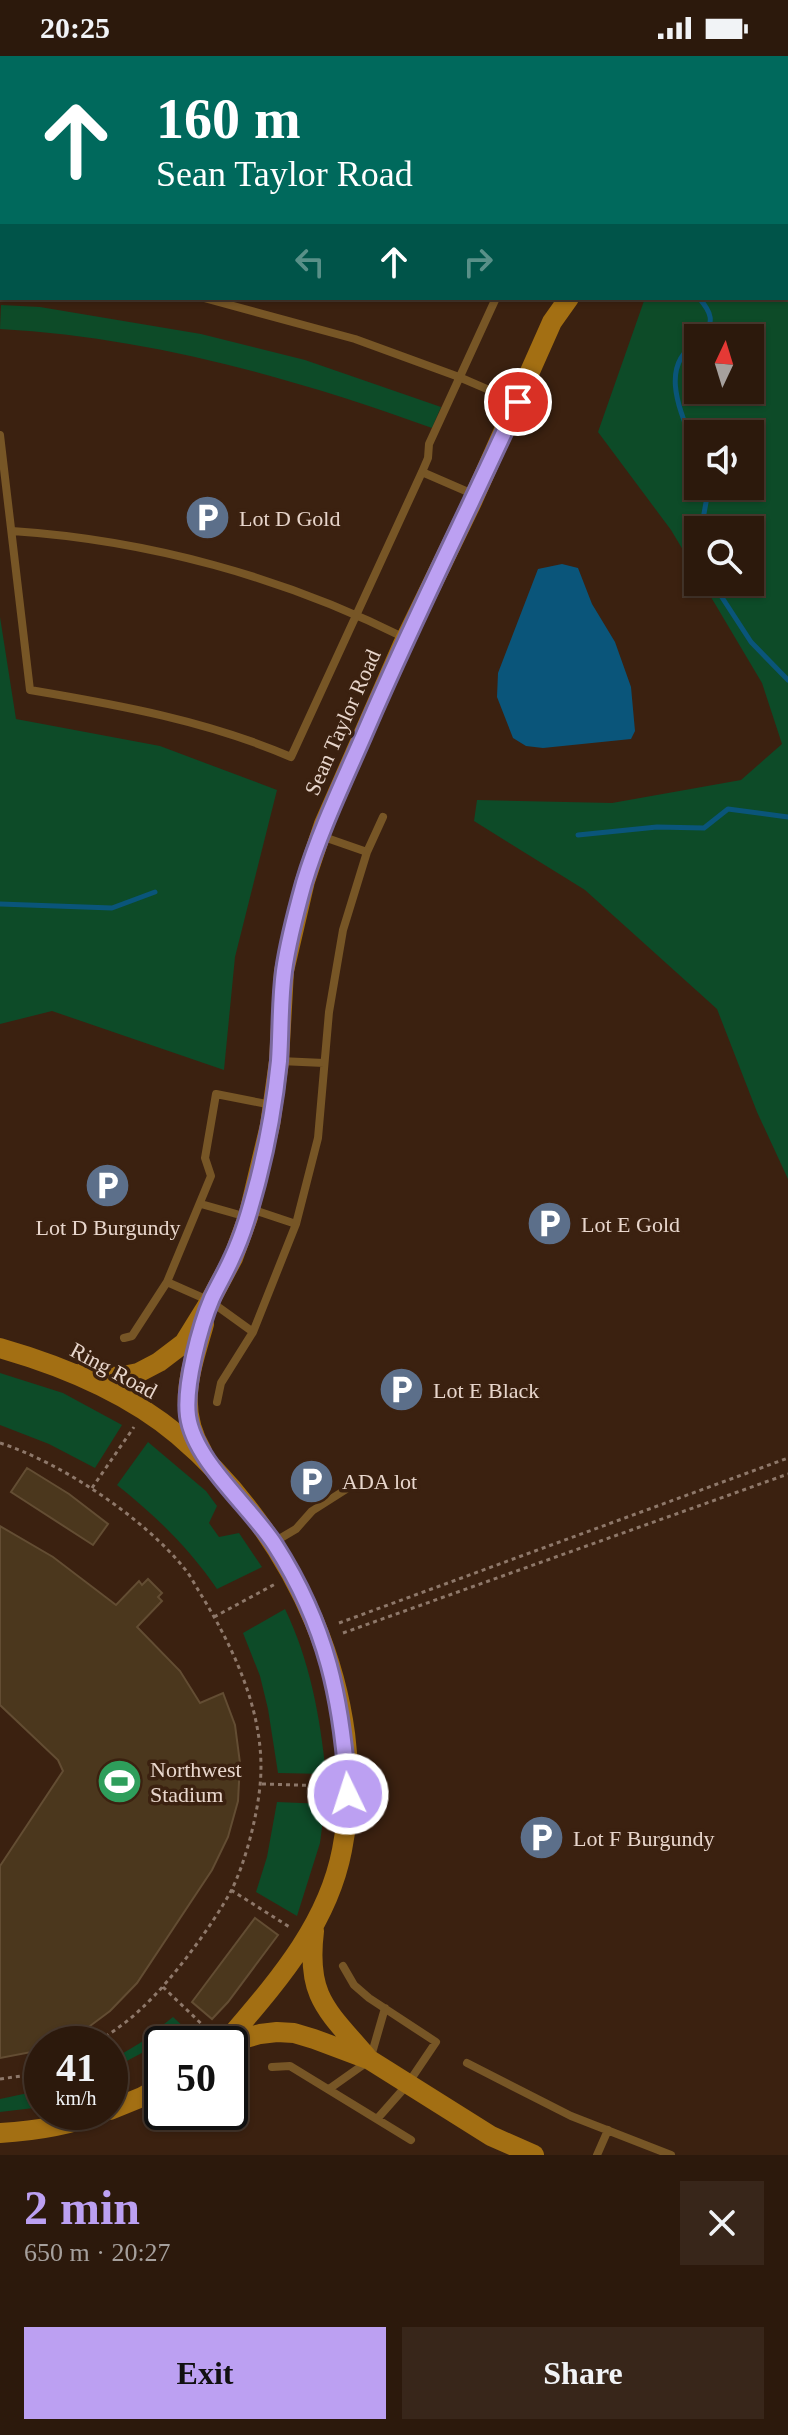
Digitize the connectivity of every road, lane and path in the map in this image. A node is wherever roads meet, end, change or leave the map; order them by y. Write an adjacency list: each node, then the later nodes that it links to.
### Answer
1 (211, 300): 6 (lane)
2 (495, 300): 6 (lane)
3 (556, 300): 5 (main road, Sean Taylor Road)
4 (568, 300): 5 (main road, Sean Taylor Road)
5 (552, 322): 7 (main road, Sean Taylor Road)
6 (459, 377): 7 (lane); 9 (lane)
7 (518, 402): 10 (main road, Sean Taylor Road)
8 (0, 435): 11 (lane)
9 (422, 472): 10 (lane); 12 (lane)
10 (475, 495): 13 (main road, Sean Taylor Road)
11 (12, 531): 12 (lane); 12 (lane)
12 (356, 614): 13 (lane)
13 (405, 638): 15 (main road, Sean Taylor Road)
14 (383, 817): 16 (lane)
15 (320, 835): 16 (lane); 17 (main road, Sean Taylor Road)
16 (367, 852): 18 (lane)
17 (279, 1061): 18 (lane); 19 (main road, Sean Taylor Road)
18 (324, 1063): 22 (lane)
19 (273, 1105): 20 (lane); 21 (main road, Sean Taylor Road)
20 (201, 1204): 21 (lane); 23 (lane)
21 (249, 1213): 22 (lane); 24 (main road, Sean Taylor Road)
22 (296, 1224): 25 (lane)
23 (167, 1282): 24 (lane); 26 (lane)
24 (210, 1301): 25 (lane); 28 (main road, Sean Taylor Road); 33 (main road, Sean Taylor Road)
25 (253, 1332): 29 (lane)
26 (124, 1338)
27 (0, 1348): 28 (main road, Ring Road)
28 (79, 1374): 33 (main road, Ring Road)
29 (217, 1402)
30 (134, 1427): 35 (path)
31 (0, 1443): 35 (path)
32 (788, 1458): 40 (path)
33 (210, 1466): 37 (main road, Ring Road)
34 (788, 1474): 41 (path)
35 (92, 1488): 39 (path)
36 (345, 1490): 37 (lane)
37 (273, 1542): 45 (main road, Ring Road)
38 (277, 1583): 39 (path)
39 (214, 1617): 42 (path)
40 (339, 1623)
41 (343, 1633)
42 (260, 1784): 43 (path); 44 (path)
43 (330, 1786)
44 (231, 1890): 46 (path); 48 (path)
45 (315, 1923): 52 (main road, Ring Road); 54 (main road)
46 (294, 1930)
47 (343, 1966): 49 (lane)
48 (163, 1987): 50 (path); 51 (path)
49 (385, 2008): 54 (lane); 59 (lane)
50 (118, 2026)
51 (205, 2026)
52 (235, 2026)
53 (248, 2036): 54 (main road)
54 (370, 2060): 59 (main road); 60 (lane)
55 (467, 2063): 63 (lane)
56 (272, 2067): 60 (lane)
57 (24, 2076): 58 (path)
58 (0, 2079)
59 (407, 2085): 61 (lane); 66 (main road)
60 (329, 2089): 61 (lane)
61 (377, 2119): 65 (lane)
62 (24, 2130): 64 (main road)
63 (608, 2130): 67 (lane); 68 (lane)
64 (0, 2133)
65 (411, 2140)
66 (534, 2155)
67 (597, 2155)
68 (671, 2155)

